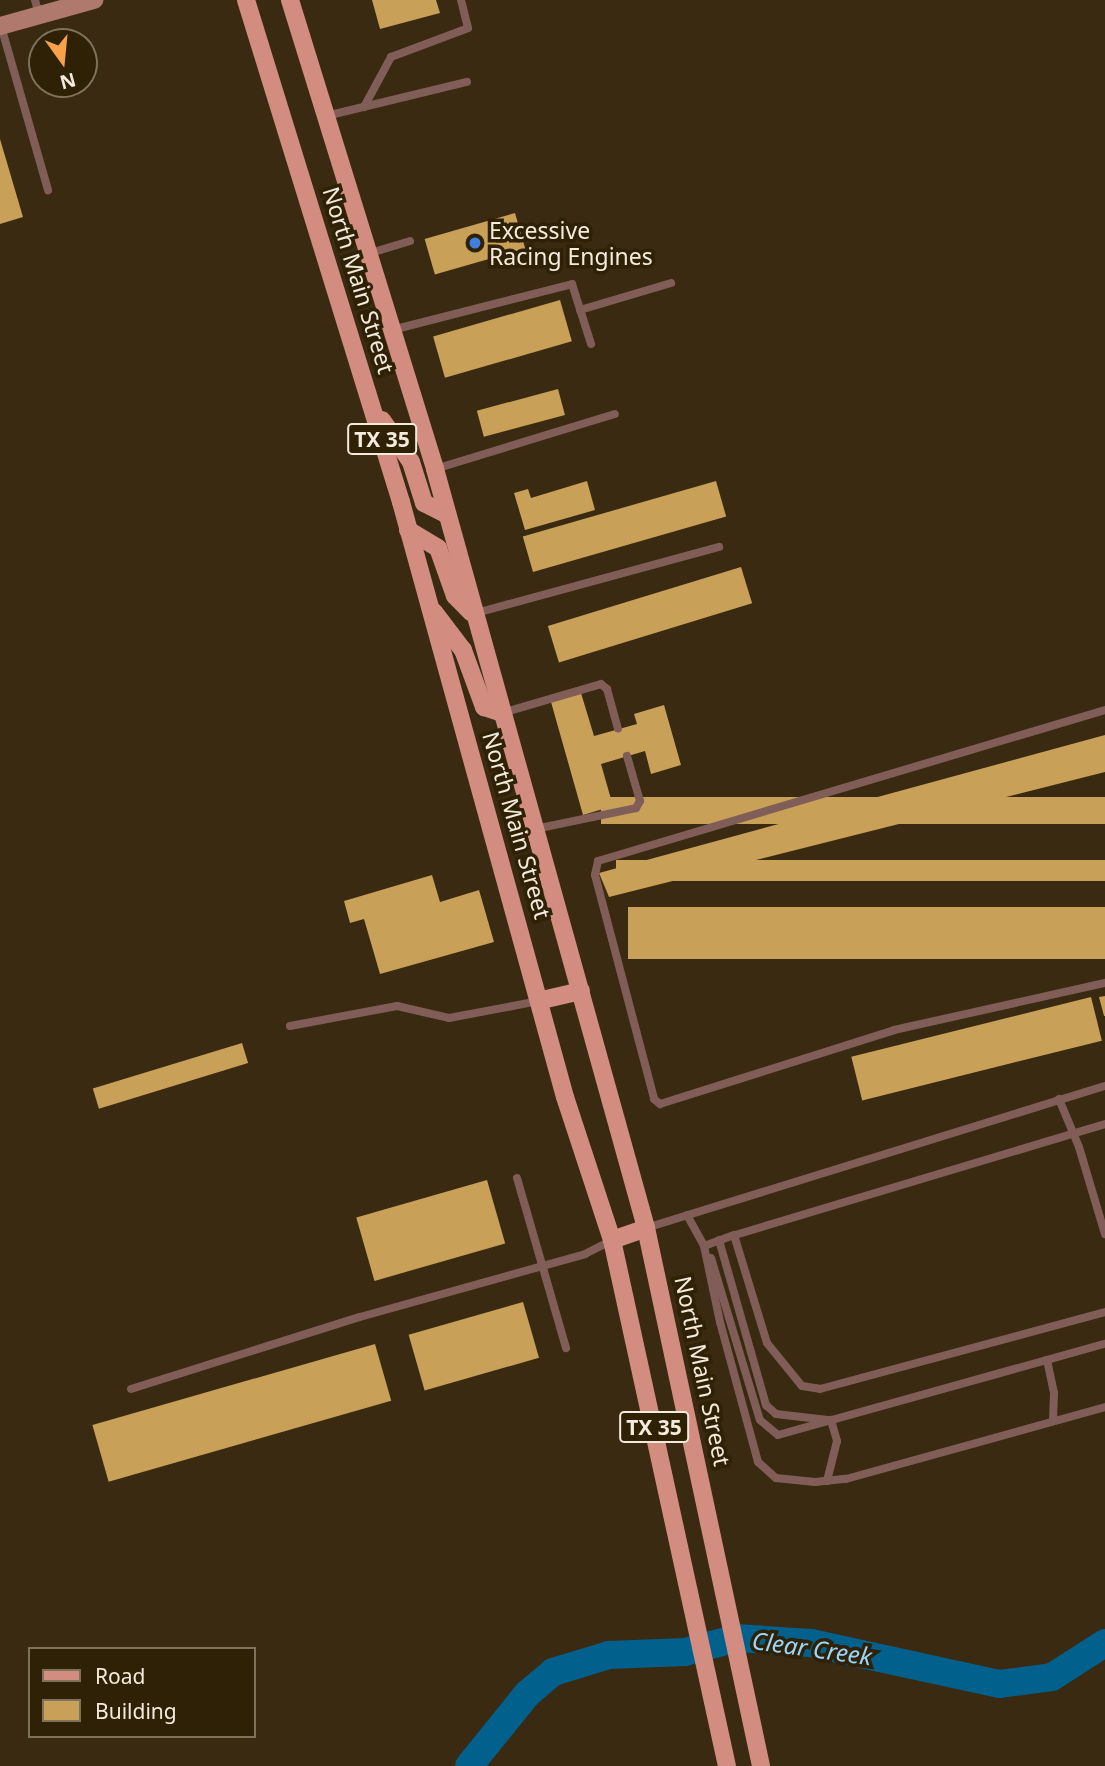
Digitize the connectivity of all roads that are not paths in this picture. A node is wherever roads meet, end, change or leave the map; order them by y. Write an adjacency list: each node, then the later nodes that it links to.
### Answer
1 (94, 0): 5 (street)
2 (246, 0): 17 (main road, North Main Street / TX 35)
3 (290, 0): 9 (main road, North Main Street / TX 35)
4 (461, 0): 8 (lane)
5 (37, 8): 6 (street)
6 (1, 26): 10 (lane)
7 (467, 82): 8 (lane)
8 (364, 107): 9 (lane)
9 (326, 116): 12 (main road, North Main Street / TX 35)
10 (48, 190)
11 (410, 241): 12 (lane)
12 (367, 254): 15 (main road, North Main Street / TX 35)
13 (671, 283): 14 (lane)
14 (580, 310): 15 (lane); 16 (lane)
15 (393, 330): 19 (main road, North Main Street / TX 35)
16 (591, 344)
17 (372, 405): 20 (main road); 21 (main road, North Main Street / TX 35)
18 (615, 414): 19 (lane)
19 (435, 469): 20 (main road, North Main Street / TX 35)
20 (446, 514): 24 (main road, North Main Street / TX 35)
21 (408, 530): 23 (main road, North Main Street / TX 35); 24 (main road)
22 (719, 547): 24 (lane)
23 (430, 607): 26 (main road); 32 (main road, North Main Street / TX 35)
24 (474, 614): 26 (main road, North Main Street / TX 35)
25 (1105, 710): 30 (lane)
26 (502, 713): 27 (lane); 29 (main road, North Main Street / TX 35)
27 (618, 729)
28 (627, 757): 29 (lane)
29 (536, 829): 31 (main road, North Main Street / TX 35)
30 (1105, 982)
31 (581, 990): 32 (main road); 40 (main road, North Main Street / TX 35)
32 (542, 1000): 33 (lane); 43 (main road, North Main Street / TX 35)
33 (290, 1026)
34 (1105, 1086): 35 (lane)
35 (1059, 1099): 37 (lane); 39 (lane)
36 (1105, 1124): 37 (lane)
37 (1070, 1134): 41 (lane); 42 (lane)
38 (517, 1178): 46 (lane)
39 (687, 1215): 40 (lane); 45 (lane)
40 (646, 1228): 43 (main road); 57 (main road, North Main Street / TX 35)
41 (1105, 1234)
42 (734, 1235): 44 (lane); 47 (lane)
43 (612, 1240): 46 (lane); 56 (main road, North Main Street / TX 35)
44 (719, 1240): 45 (lane); 53 (lane)
45 (705, 1246): 53 (lane); 55 (lane)
46 (542, 1266): 49 (lane); 51 (lane)
47 (1105, 1312)
48 (1105, 1343): 50 (lane)
49 (566, 1349)
50 (1047, 1360): 53 (lane); 54 (lane)
51 (131, 1389)
52 (1105, 1407): 54 (lane)
53 (831, 1420): 55 (lane)
54 (1053, 1421): 55 (lane)
55 (827, 1481)
56 (727, 1766)
57 (761, 1766)

